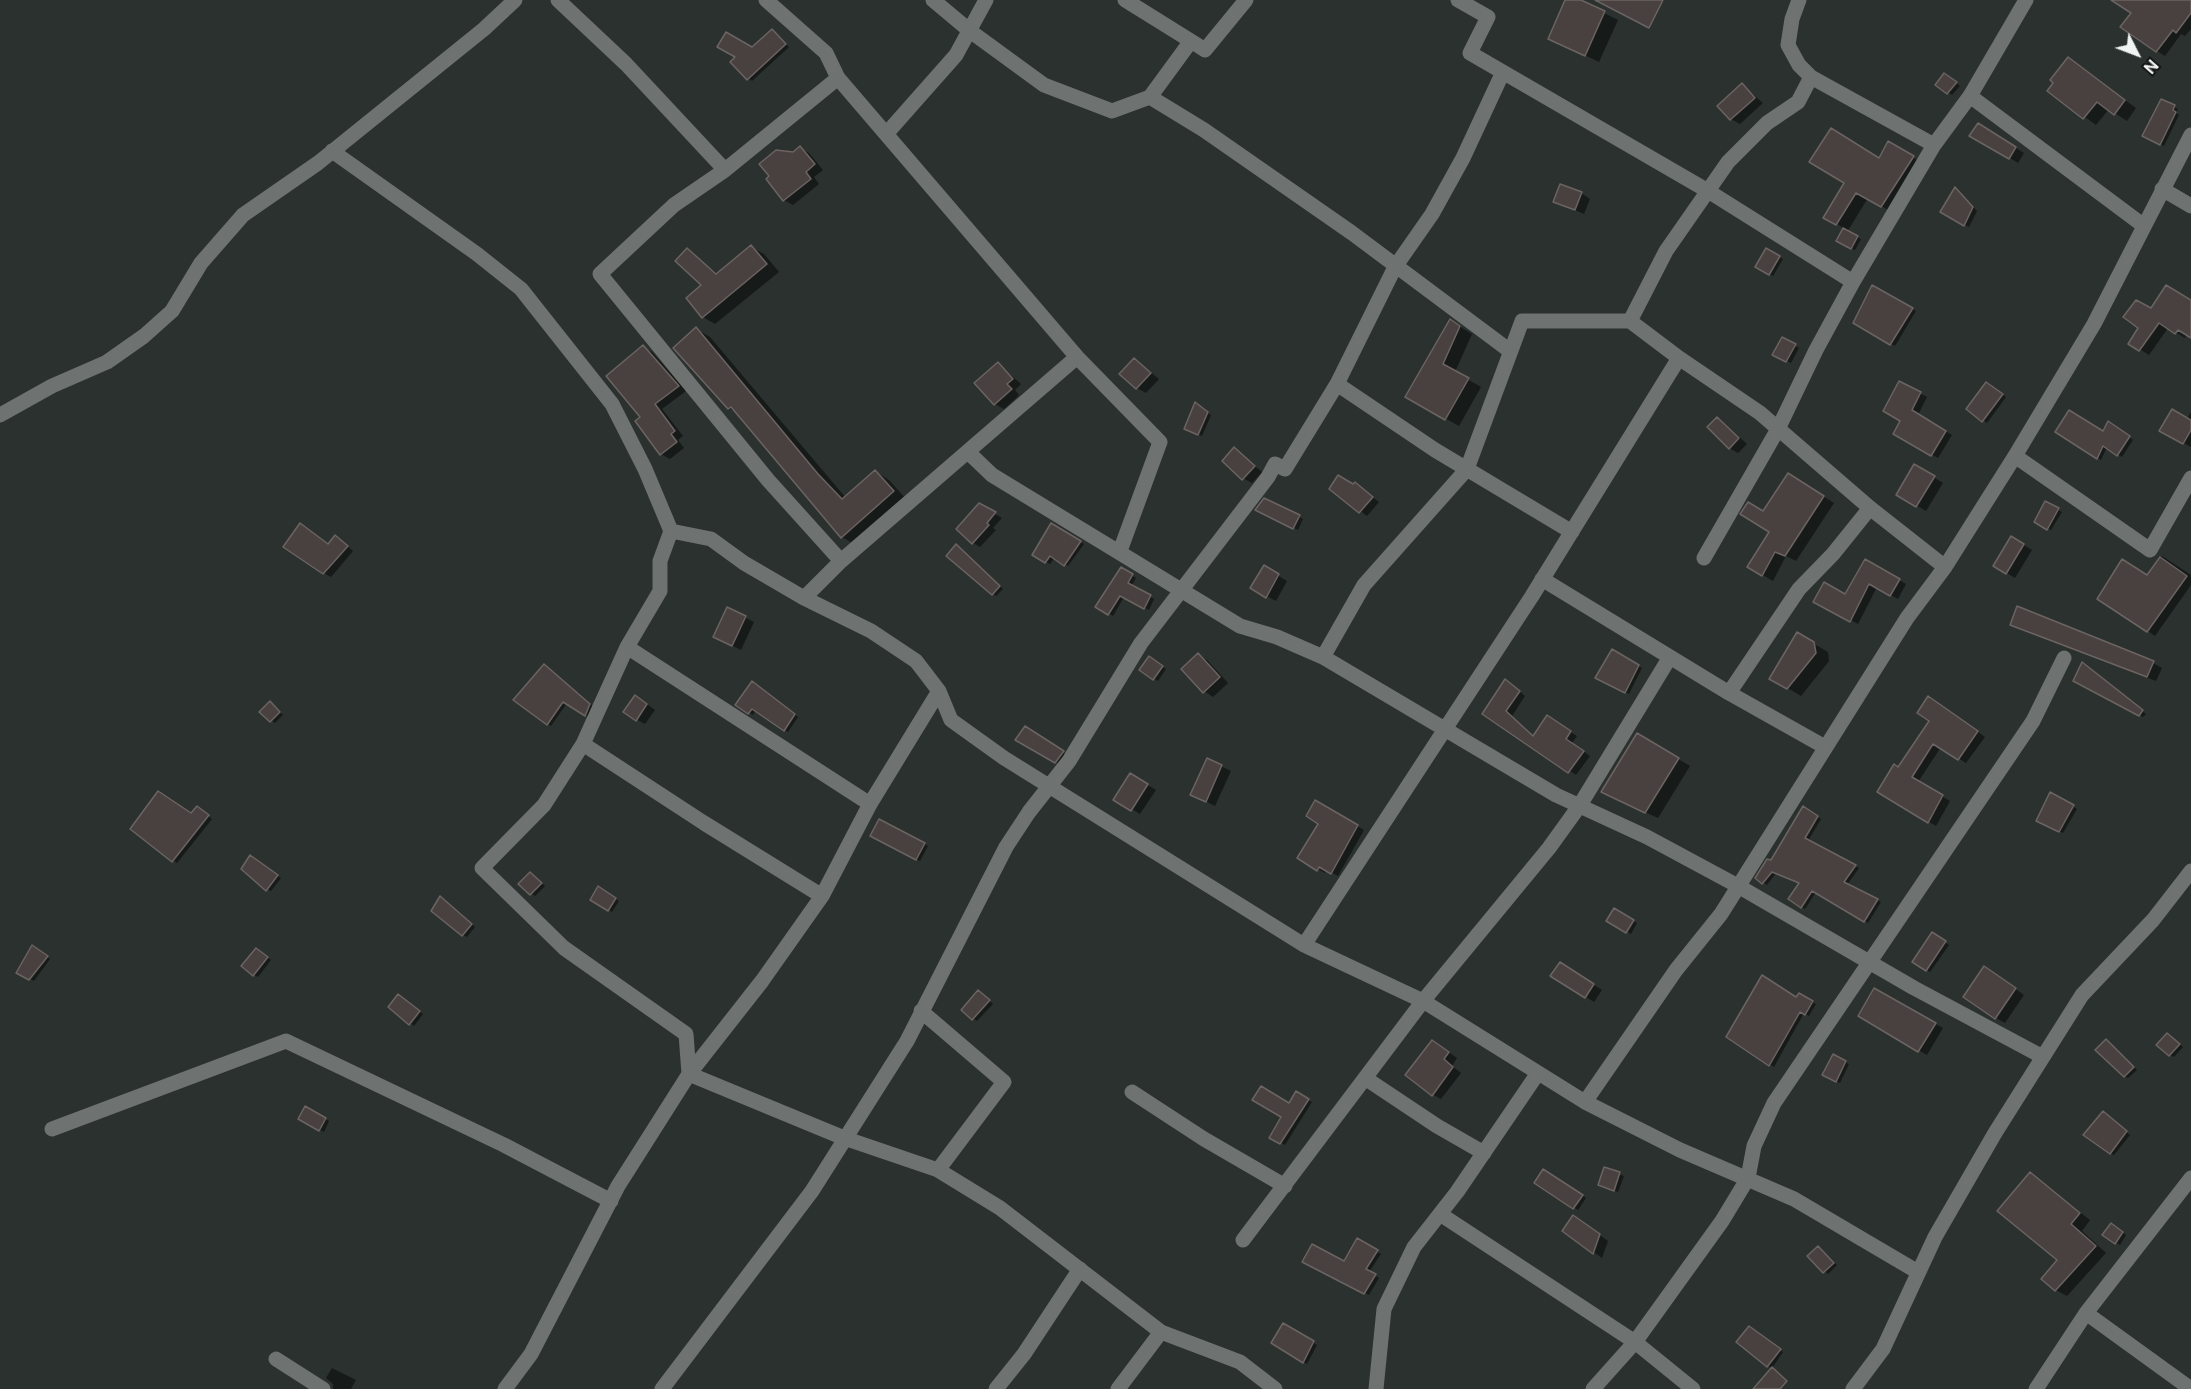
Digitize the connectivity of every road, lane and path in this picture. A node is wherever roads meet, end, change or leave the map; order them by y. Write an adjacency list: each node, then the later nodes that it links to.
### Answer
1 (515, 0): 21 (street)
2 (558, 0): 22 (street)
3 (766, 0): 15 (street)
4 (933, 0): 11 (street)
5 (986, 0): 11 (street)
6 (1125, 0): 12 (street)
7 (1246, 0): 12 (street)
8 (1458, 0): 13 (street)
9 (1799, 0): 14 (street)
10 (2026, 0): 16 (street)
11 (970, 31): 17 (street); 18 (street)
12 (1191, 41): 17 (street)
13 (1503, 72): 24 (street); 27 (street)
14 (1811, 77): 20 (street); 24 (street)
15 (838, 78): 18 (street); 22 (street)
16 (1970, 96): 20 (street); 26 (street)
17 (1150, 97): 27 (street)
18 (887, 133): 31 (street)
19 (2191, 135): 23 (street)
20 (1934, 145): 28 (street)
21 (332, 151): 34 (street); 41 (street)
22 (725, 170): 45 (street)
23 (2162, 189): 25 (street); 26 (street)
24 (1708, 191): 28 (street); 29 (street)
25 (2191, 206)
26 (2144, 226): 37 (street)
27 (1395, 267): 30 (street); 33 (street)
28 (1853, 282): 35 (street)
29 (1630, 321): 30 (street); 32 (street)
30 (1510, 351): 38 (street)
31 (1077, 357): 36 (street); 43 (street)
32 (1679, 358): 35 (street); 42 (street)
33 (1337, 384): 38 (street); 48 (street)
34 (0, 415)
35 (1778, 429): 40 (street); 44 (street)
36 (968, 452): 43 (street); 45 (street)
37 (2015, 456): 39 (street); 46 (street)
38 (1467, 469): 42 (street); 51 (street)
39 (2191, 478)
40 (1870, 507): 46 (street); 55 (street)
41 (671, 531): 49 (street); 50 (street)
42 (1572, 532): 47 (street)
43 (1120, 551): 48 (street)
44 (1704, 558)
45 (841, 561): 49 (street)
46 (1945, 567): 58 (street)
47 (1542, 579): 52 (street); 56 (street)
48 (1183, 590): 51 (street); 59 (street)
49 (804, 598): 54 (street)
50 (627, 647): 57 (street); 60 (street)
51 (1323, 657): 56 (street)
52 (1670, 657): 55 (street); 61 (street)
53 (2064, 658): 66 (street)
54 (939, 691): 59 (street); 60 (street)
55 (1729, 693): 58 (street)
56 (1446, 729): 61 (street); 65 (street)
57 (583, 744): 64 (street); 71 (street)
58 (1825, 747): 63 (street)
59 (1051, 787): 65 (street); 68 (street)
60 (870, 804): 64 (street)
61 (1580, 805): 63 (street); 67 (street)
62 (2191, 871): 69 (street)
63 (1738, 886): 66 (street); 74 (street)
64 (822, 896): 71 (street)
65 (1304, 945): 67 (street)
66 (1868, 962): 69 (street); 80 (street)
67 (1423, 1001): 70 (street); 72 (street)
68 (921, 1011): 76 (street); 78 (street)
69 (2043, 1057): 86 (street)
70 (1538, 1073): 74 (street); 77 (street)
71 (689, 1074): 76 (street); 82 (street)
72 (1365, 1078): 77 (street); 81 (street)
73 (1132, 1092): 81 (street)
74 (1585, 1102): 80 (street)
75 (52, 1129): 82 (street)
76 (844, 1138): 78 (street); 93 (street)
77 (1484, 1153): 83 (street)
78 (938, 1170): 85 (street)
79 (2191, 1178): 87 (street)
80 (1748, 1179): 86 (street); 89 (street)
81 (1285, 1186): 84 (street)
82 (611, 1201): 92 (street)
83 (1440, 1214): 89 (street); 97 (street)
84 (1243, 1240)
85 (1080, 1269): 88 (street); 94 (street)
86 (1918, 1272): 100 (street)
87 (2086, 1313): 101 (street); 102 (street)
88 (1161, 1332): 95 (street); 96 (street)
89 (1635, 1342): 98 (street); 99 (street)
90 (276, 1359): 91 (street)
91 (323, 1389)
92 (505, 1389)
93 (662, 1389)
94 (996, 1389)
95 (1118, 1389)
96 (1275, 1389)
97 (1376, 1389)
98 (1593, 1389)
99 (1693, 1389)
100 (1853, 1389)
101 (2036, 1389)
102 (2191, 1389)

